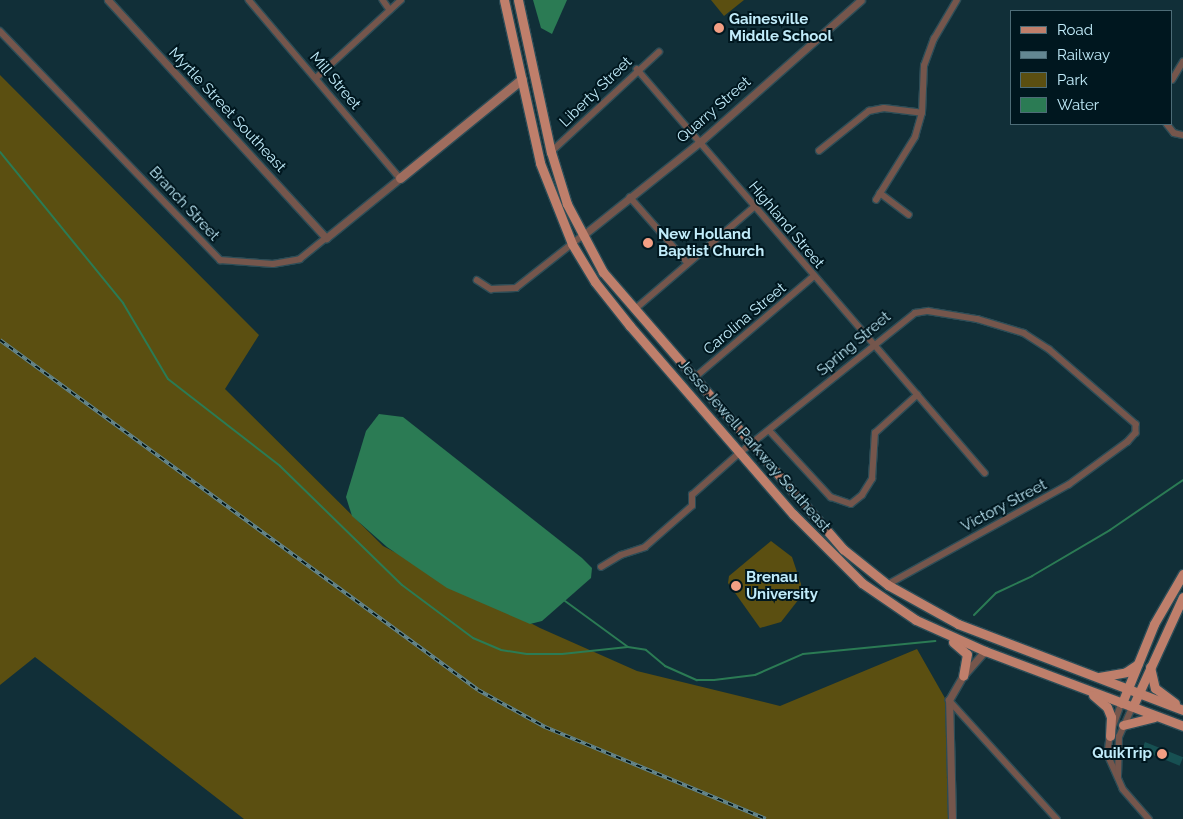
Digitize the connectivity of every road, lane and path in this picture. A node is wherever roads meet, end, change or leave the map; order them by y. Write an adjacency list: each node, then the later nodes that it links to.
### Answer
1 (108, 0): 30 (street, Myrtle Street Southeast)
2 (250, 0): 14 (street, Mill Street)
3 (383, 0): 9 (street)
4 (401, 0): 9 (street)
5 (504, 0): 16 (main road, Jesse Jewell Parkway Southeast)
6 (518, 0): 22 (main road, Jesse Jewell Parkway Southeast)
7 (861, 0): 20 (street, Quarry Street)
8 (958, 0): 17 (street)
9 (390, 10): 14 (street)
10 (0, 31): 30 (street, Branch Street)
11 (659, 52): 13 (street, Liberty Street)
12 (1183, 62): 15 (street)
13 (637, 69): 20 (street, Highland Street); 22 (street, Liberty Street)
14 (316, 78): 23 (street, Mill Street)
15 (1173, 78)
16 (522, 79): 23 (main road, Branch Street); 31 (main road, Jesse Jewell Parkway Southeast)
17 (922, 113): 21 (street); 24 (street)
18 (1168, 125): 19 (street)
19 (1183, 136)
20 (701, 141): 25 (street, Quarry Street); 27 (street, Highland Street)
21 (819, 151)
22 (551, 152): 29 (main road, Jesse Jewell Parkway Southeast)
23 (400, 178): 30 (street, Branch Street)
24 (880, 194): 26 (street); 28 (street)
25 (630, 198): 29 (street, Quarry Street); 32 (street)
26 (876, 200)
27 (754, 207): 32 (street); 33 (street, Highland Street)
28 (909, 215)
29 (582, 236): 31 (street); 35 (main road, Jesse Jewell Parkway Southeast)
30 (326, 238)
31 (572, 244): 34 (street); 42 (main road, Jesse Jewell Parkway Southeast)
32 (688, 263): 35 (street)
33 (813, 277): 36 (street, Highland Street); 37 (street, Carolina Street)
34 (477, 280)
35 (634, 310): 37 (main road, Jesse Jewell Parkway Southeast)
36 (873, 342): 38 (street, Highland Street); 39 (street, Spring Street); 40 (street, Spring Street)
37 (693, 379): 41 (main road, Jesse Jewell Parkway Southeast)
38 (917, 395): 39 (street); 43 (street, Highland Street)
39 (770, 431): 41 (street, Spring Street)
40 (1128, 442): 46 (street, Victory Street)
41 (752, 446): 42 (street, Spring Street); 46 (main road, Jesse Jewell Parkway Southeast)
42 (743, 453): 44 (street, Spring Street); 48 (main road, Jesse Jewell Parkway Southeast)
43 (985, 474)
44 (601, 567)
45 (1183, 574): 50 (main road)
46 (888, 586): 53 (main road, Jesse Jewell Parkway Southeast)
47 (1183, 596): 51 (main road)
48 (935, 629): 49 (main road, Jesse Jewell Parkway Southeast); 52 (main road)
49 (985, 651): 52 (street); 55 (main road, Jesse Jewell Parkway Southeast)
50 (1138, 664): 53 (main road); 54 (main road)
51 (1150, 664): 56 (main road); 60 (main road)
52 (963, 676): 57 (street)
53 (1096, 677): 54 (main road, Jesse Jewell Parkway Southeast)
54 (1128, 689): 56 (main road, Jesse Jewell Parkway Southeast); 58 (main road)
55 (1087, 690): 58 (main road, Jesse Jewell Parkway Southeast); 64 (main road)
56 (1138, 692): 59 (main road); 60 (main road, Jesse Jewell Parkway Southeast)
57 (949, 700): 66 (street); 67 (street)
58 (1122, 703): 59 (main road, Jesse Jewell Parkway Southeast); 64 (street)
59 (1133, 706): 61 (main road, Jesse Jewell Parkway Southeast); 62 (street)
60 (1183, 710)
61 (1157, 717): 62 (main road); 63 (main road, Jesse Jewell Parkway Southeast)
62 (1124, 726): 65 (street)
63 (1183, 726)
64 (1110, 736): 65 (street)
65 (1118, 779): 68 (street)
66 (952, 819)
67 (1057, 819)
68 (1148, 819)

